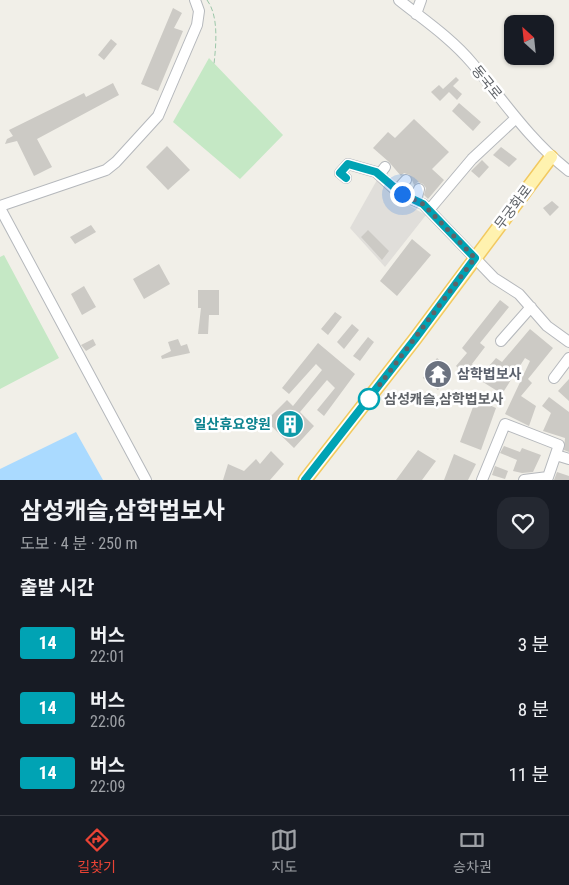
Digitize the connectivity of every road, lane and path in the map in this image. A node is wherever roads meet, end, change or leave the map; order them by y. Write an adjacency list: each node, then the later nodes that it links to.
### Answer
1 (195, 0): 15 (street)
2 (207, 0): 6 (path)
3 (399, 0): 5 (street, 동국로)
4 (421, 0): 5 (street)
5 (416, 14): 7 (street, 동국로)
6 (214, 64)
7 (516, 118): 8 (street, 동국로); 16 (street)
8 (551, 157): 9 (street, 동국로); 17 (main road, 무궁화로)
9 (569, 171)
10 (346, 178): 13 (street)
11 (406, 180): 13 (street)
12 (419, 189): 14 (street)
13 (396, 191): 14 (street)
14 (416, 201): 16 (street)
15 (0, 207): 26 (street)
16 (428, 210): 17 (street)
17 (475, 258): 18 (street); 25 (main road, 무궁화로)
18 (531, 307): 19 (street); 20 (street)
19 (501, 341)
20 (569, 342)
21 (569, 358): 22 (street)
22 (554, 378)
23 (556, 455): 24 (street); 28 (street); 29 (street)
24 (569, 459)
25 (312, 475): 27 (main road, 무궁화로)
26 (146, 480)
27 (305, 480)
28 (482, 480)
29 (524, 480)

